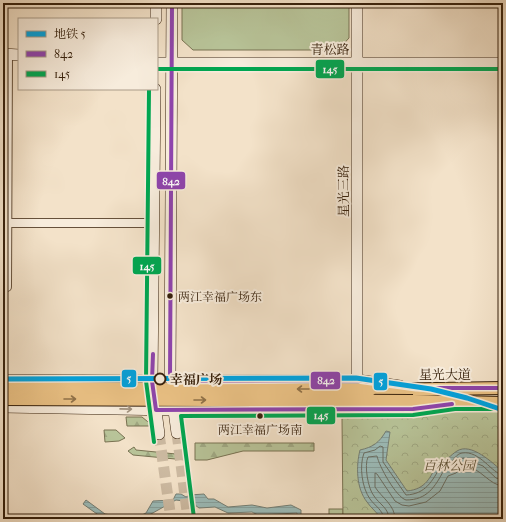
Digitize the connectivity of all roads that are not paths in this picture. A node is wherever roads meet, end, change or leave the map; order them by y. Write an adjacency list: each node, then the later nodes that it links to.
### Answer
1 (156, 3): 4 (street)
2 (172, 3): 9 (street)
3 (357, 3): 7 (street, 星光三路)
4 (156, 18)
5 (10, 55): 11 (street)
6 (158, 63): 9 (street, 青松路)
7 (357, 63): 8 (street, 青松路); 9 (street, 青松路); 15 (street, 星光三路)
8 (503, 63)
9 (171, 64): 17 (street)
10 (155, 90): 12 (street)
11 (6, 223): 12 (street); 13 (street)
12 (154, 223): 16 (street)
13 (7, 287)
14 (3, 380): 16 (street)
15 (357, 380): 17 (street); 19 (street)
16 (152, 381): 17 (street); 25 (street)
17 (170, 381): 26 (street)
18 (3, 388): 19 (main road, 星光大道, one-way to 18, bridge)
19 (416, 388): 20 (main road, 星光大道)
20 (503, 388)
21 (3, 399): 22 (main road, 星光大道, one-way to 22, bridge)
22 (455, 403): 23 (main road, 星光大道); 26 (street)
23 (503, 403)
24 (3, 407): 25 (street, one-way to 25)
25 (156, 410): 26 (street); 28 (street)
26 (174, 410): 27 (street)
27 (177, 433)
28 (159, 434)

